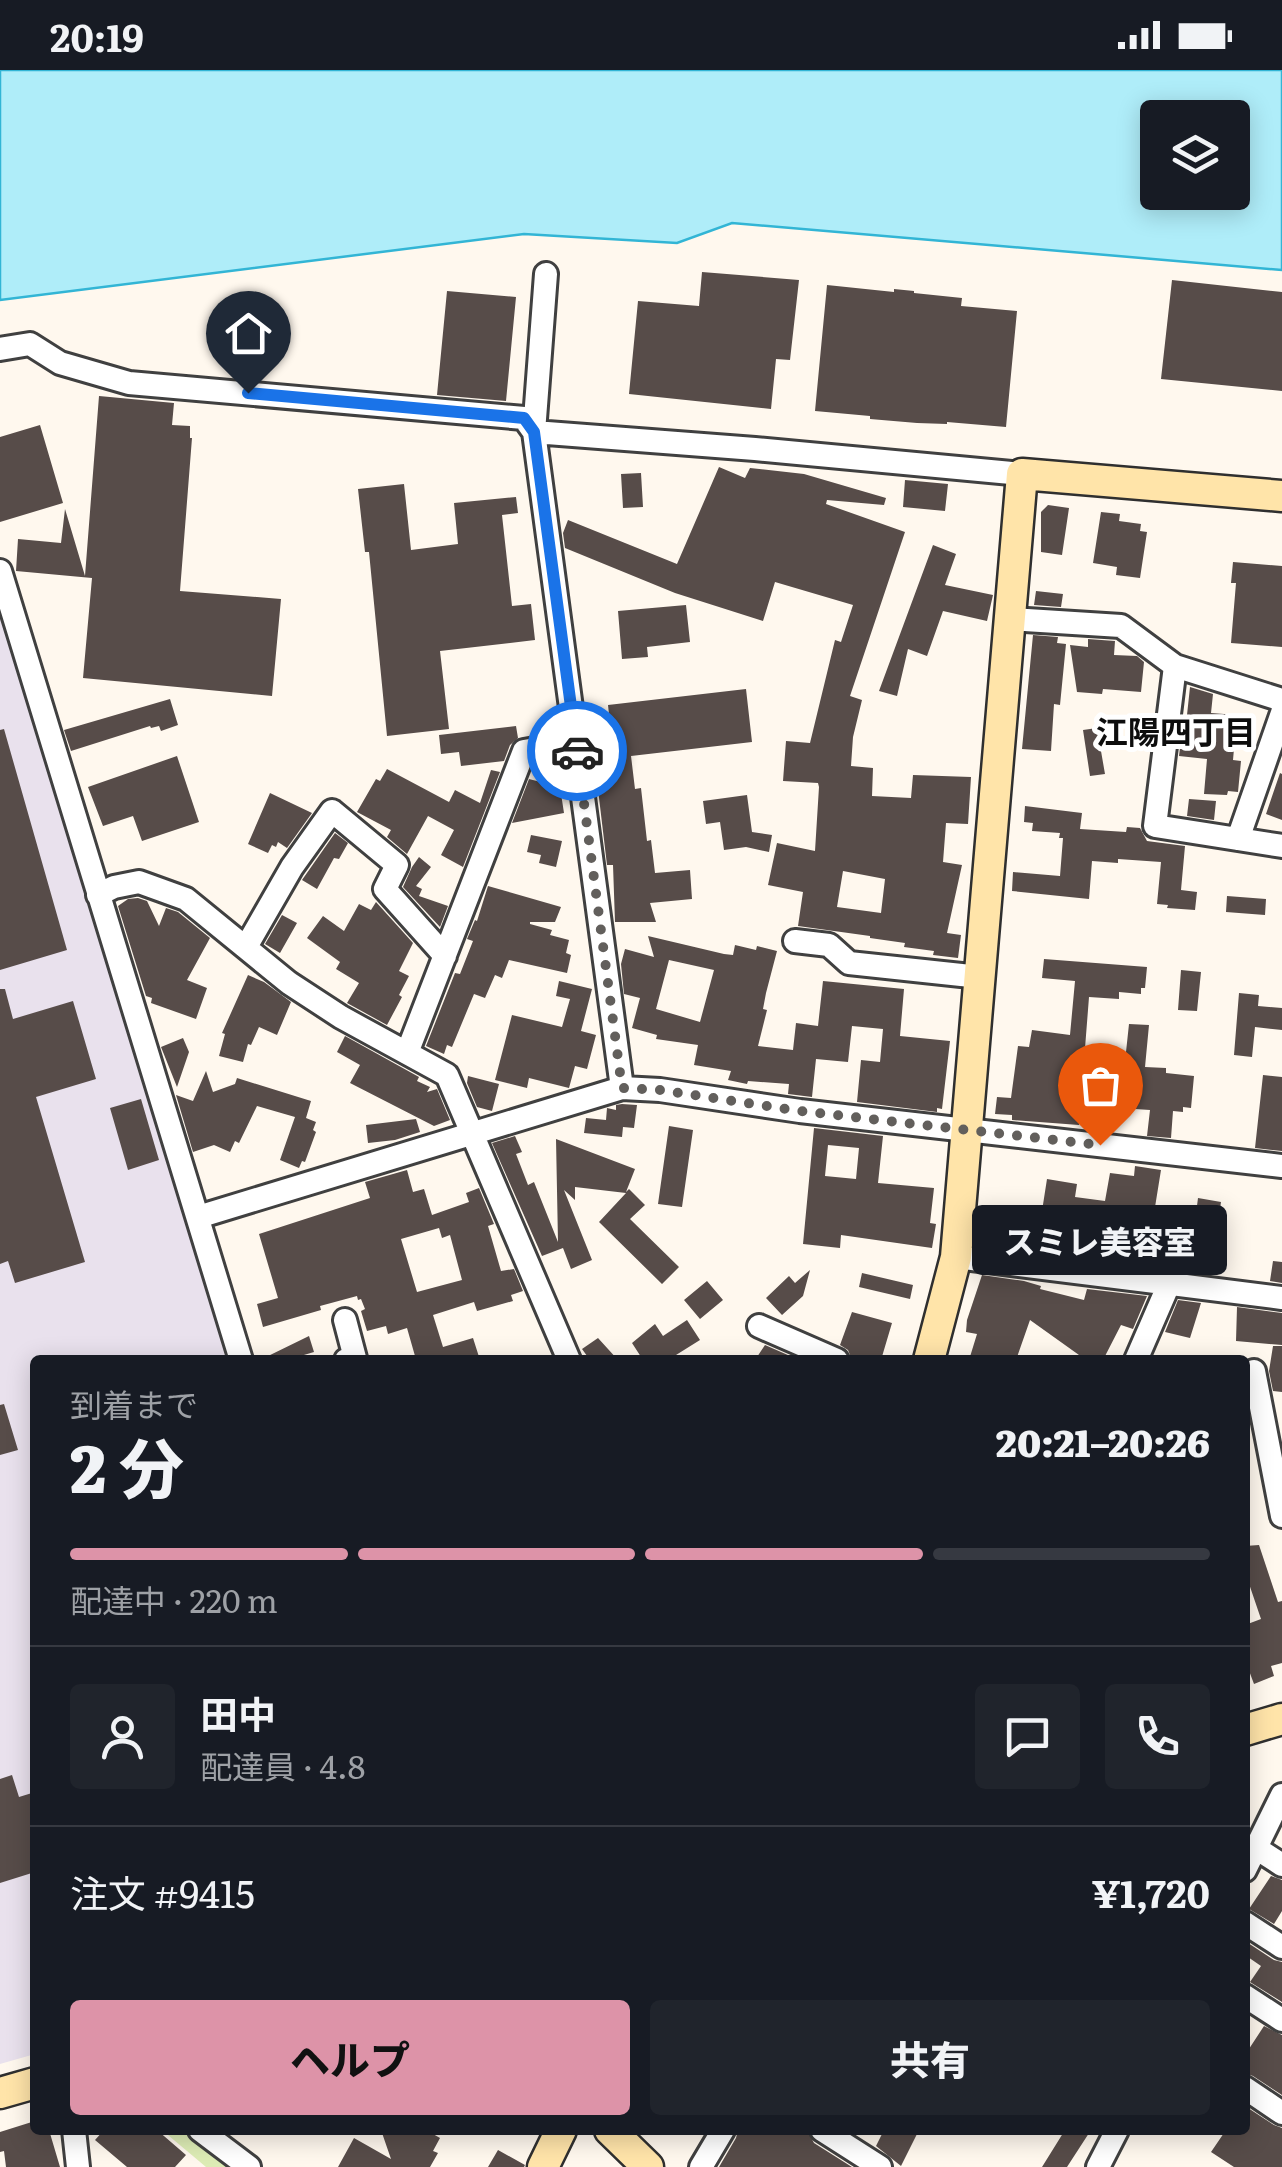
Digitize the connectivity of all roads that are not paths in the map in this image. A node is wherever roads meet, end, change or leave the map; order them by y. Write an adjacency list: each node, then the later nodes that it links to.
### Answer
1 (546, 274): 3 (street)
2 (0, 349): 3 (street)
3 (534, 432): 4 (street); 11 (street)
4 (1022, 474): 5 (street); 7 (street)
5 (1282, 496)
6 (0, 571): 14 (street)
7 (1010, 620): 8 (street); 18 (street)
8 (1175, 666): 9 (street); 12 (street)
9 (1282, 700)
10 (1282, 713): 12 (street)
11 (576, 742): 17 (street); 20 (street)
12 (1238, 839): 13 (street)
13 (1282, 846)
14 (98, 895): 16 (street); 24 (street)
15 (795, 941): 18 (street)
16 (246, 947): 17 (street); 19 (street)
17 (445, 956): 19 (street)
18 (980, 976): 21 (street)
19 (407, 1053): 22 (street)
20 (622, 1088): 21 (street); 22 (street)
21 (968, 1130): 23 (street); 25 (street)
22 (470, 1133): 24 (street); 32 (street)
23 (1282, 1166)
24 (198, 1217): 30 (street)
25 (956, 1257): 26 (street); 34 (street)
26 (1170, 1284): 27 (street); 35 (street)
27 (1282, 1298)
28 (345, 1320): 31 (street)
29 (759, 1326): 33 (street)
30 (239, 1355)
31 (353, 1355)
32 (567, 1355)
33 (826, 1355)
34 (929, 1355)
35 (1138, 1355)
36 (1254, 1370): 37 (street)
37 (1282, 1516)
38 (1282, 1720): 39 (street)
39 (1250, 1729)
40 (1282, 1794): 41 (street)
41 (1256, 1848): 42 (street); 43 (street)
42 (1250, 1860)
43 (1282, 1865)
44 (1250, 1926): 45 (street)
45 (1282, 1947)
46 (1250, 1999): 47 (street)
47 (1282, 2020)
48 (30, 2084): 50 (street)
49 (1250, 2091): 51 (street)
50 (0, 2093)
51 (1282, 2113)
52 (75, 2135): 59 (street)
53 (207, 2135): 60 (street)
54 (558, 2135): 61 (street)
55 (615, 2135): 62 (street)
56 (719, 2135): 63 (street)
57 (830, 2135): 64 (street)
58 (1114, 2135): 65 (street)
59 (78, 2167)
60 (249, 2167)
61 (542, 2167)
62 (648, 2167)
63 (701, 2167)
64 (880, 2167)
65 (1098, 2167)

